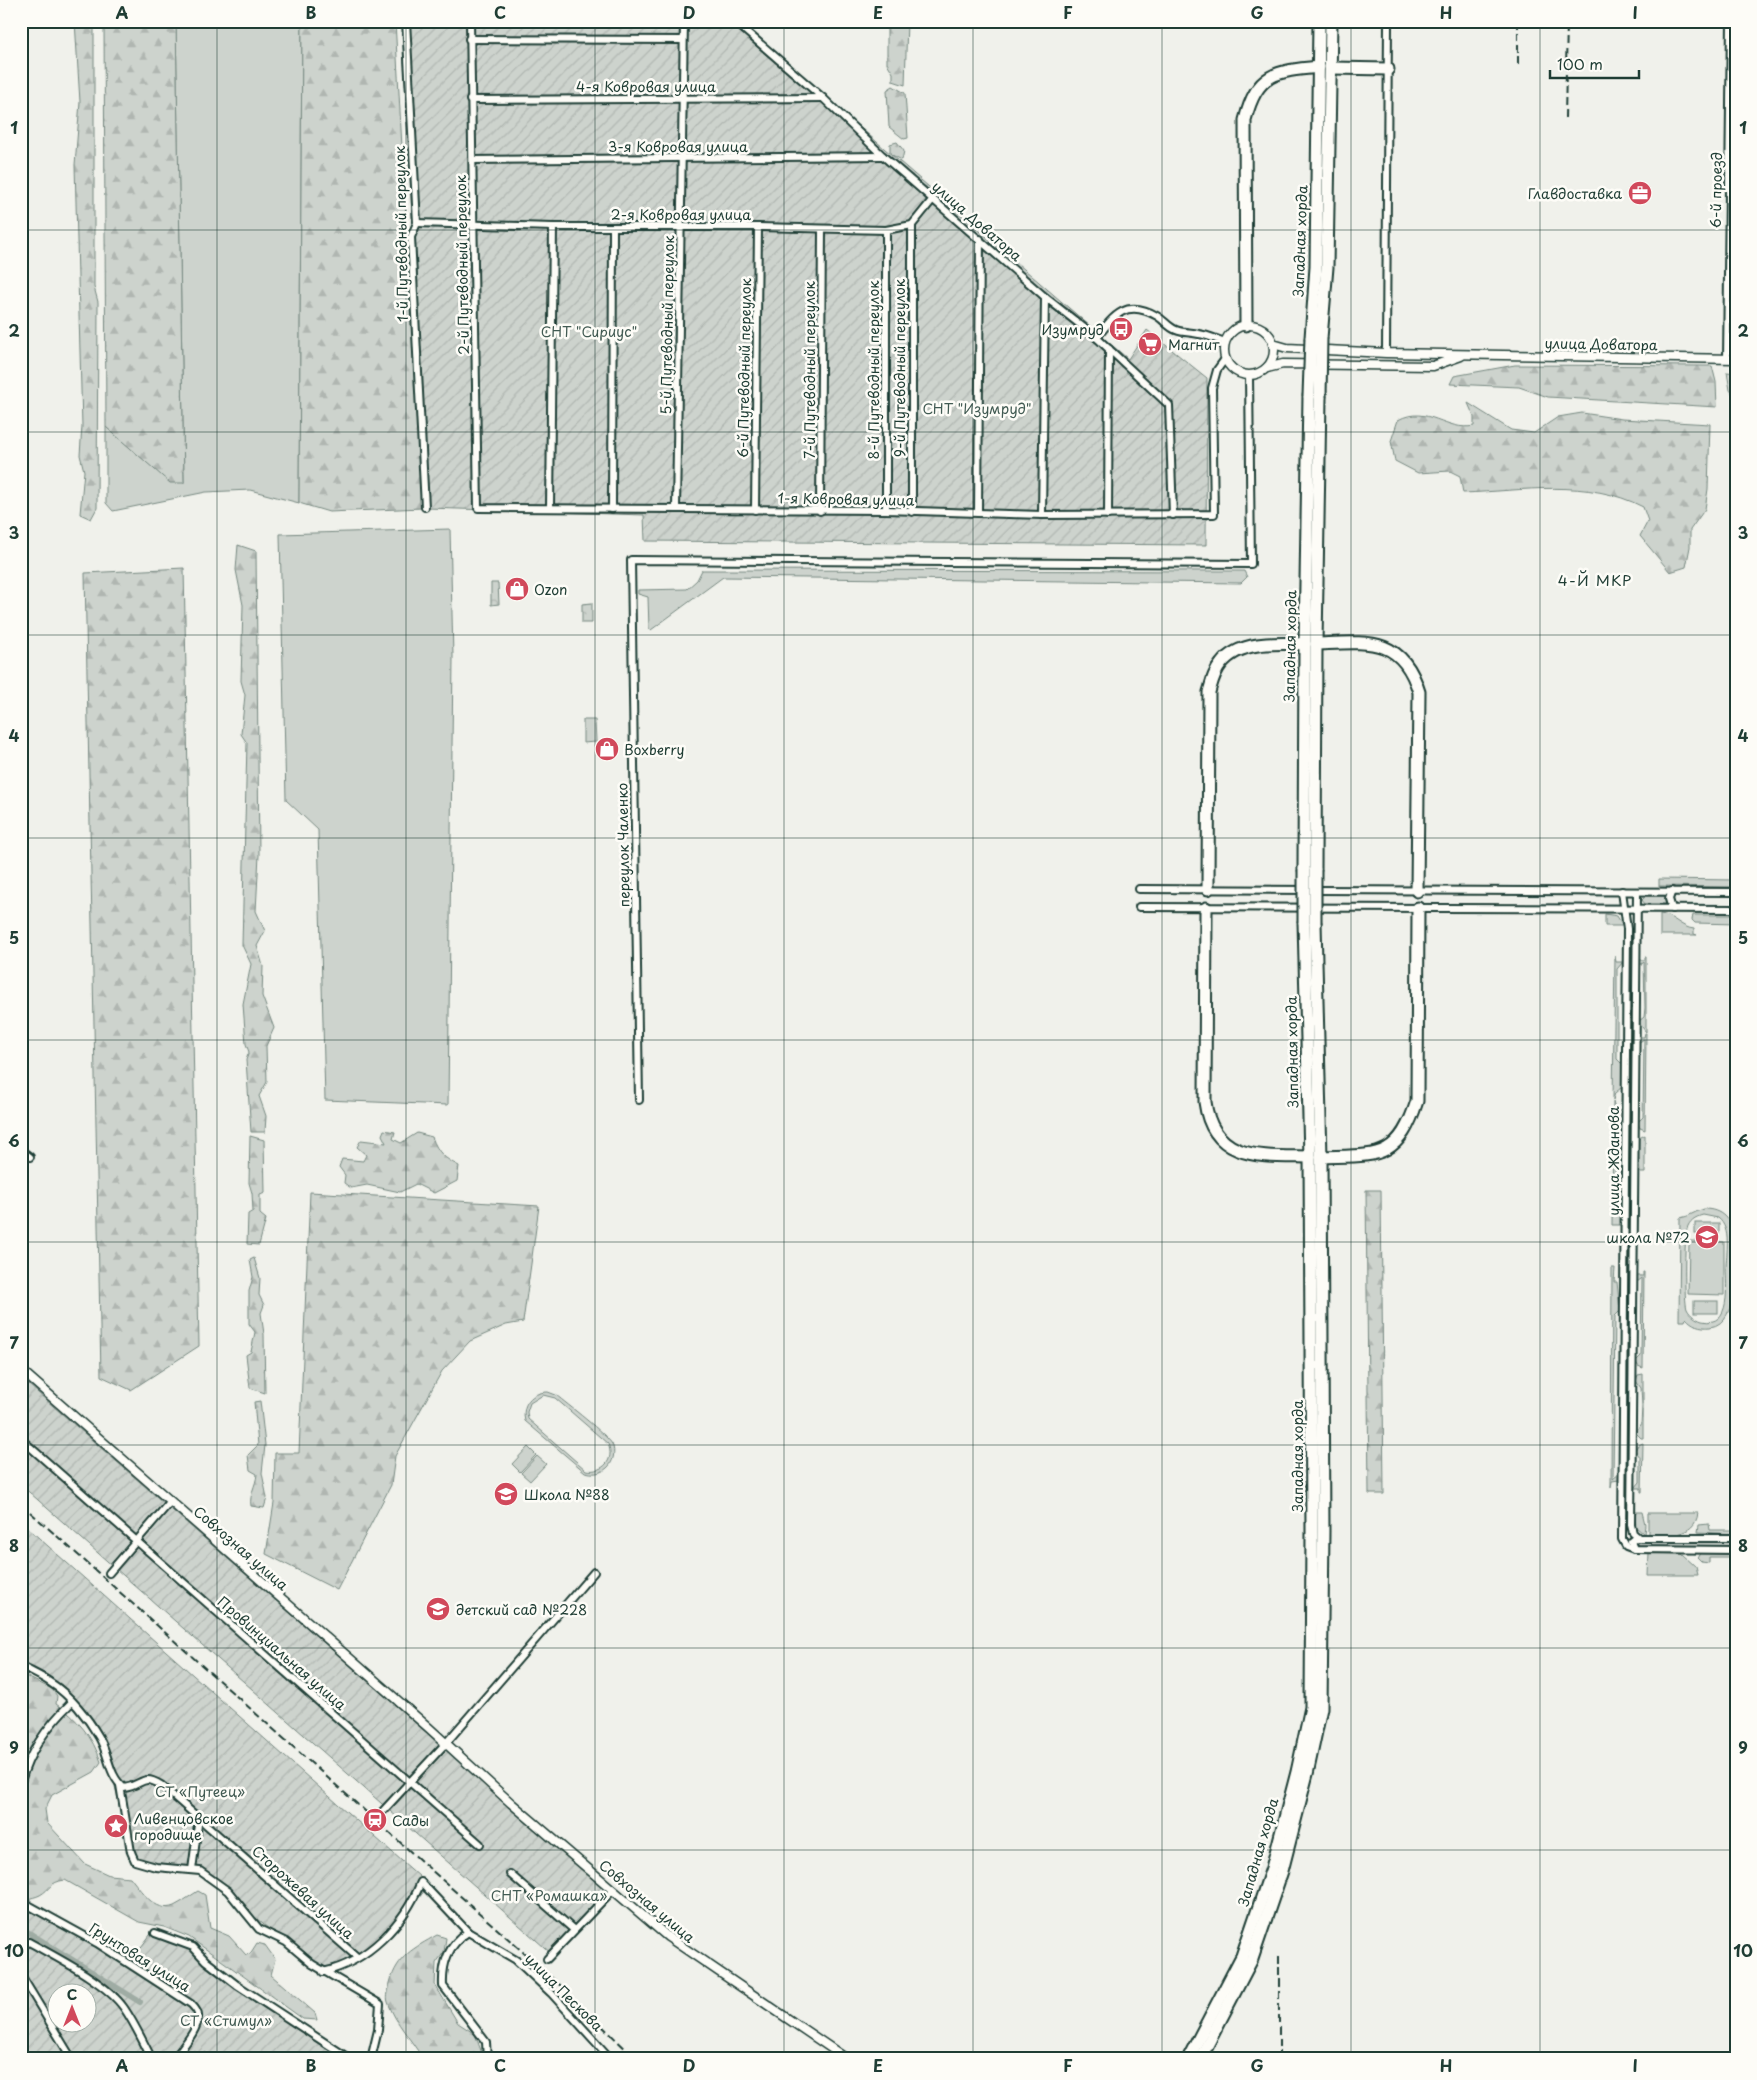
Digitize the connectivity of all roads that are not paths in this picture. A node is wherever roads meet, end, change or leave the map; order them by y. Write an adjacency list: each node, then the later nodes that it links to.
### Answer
1 (406, 21): 21 (street, 1-й Путеводный переулок)
2 (470, 21): 9 (street, 2-й Путеводный переулок)
3 (684, 21): 10 (street, 5-й Путеводный переулок)
4 (734, 21): 15 (street, улица Доватора)
5 (1319, 21): 11 (highway, Западная хорда)
6 (1331, 21): 12 (highway, Западная хорда)
7 (1388, 21): 13 (street)
8 (1730, 21): 41 (street, 6-й проезд)
9 (469, 39): 10 (street); 16 (street, 2-й Путеводный переулок)
10 (683, 40): 14 (street, 5-й Путеводный переулок)
11 (1319, 67): 32 (highway); 34 (highway, Западная хорда)
12 (1332, 68): 13 (highway); 34 (highway, Западная хорда)
13 (1388, 70): 38 (street)
14 (683, 98): 15 (street, 4-я Ковровая улица); 16 (street, 4-я Ковровая улица); 19 (street, 5-й Путеводный переулок)
15 (822, 98): 17 (street, улица Доватора)
16 (470, 100): 18 (street, 2-й Путеводный переулок)
17 (883, 156): 19 (street, 3-я Ковровая улица); 20 (street, улица Доватора)
18 (473, 160): 19 (street, 3-я Ковровая улица); 22 (street, 2-й Путеводный переулок)
19 (682, 160): 27 (street, 5-й Путеводный переулок)
20 (933, 199): 23 (street); 30 (street, улица Доватора)
21 (417, 224): 22 (street, 2-я Ковровая улица); 44 (street, 1-й Путеводный переулок)
22 (475, 225): 25 (street, 2-я Ковровая улица); 45 (street, 2-й Путеводный переулок)
23 (912, 225): 29 (street, 2-я Ковровая улица); 52 (street, 9-й Путеводный переулок)
24 (758, 226): 27 (street, 2-я Ковровая улица); 28 (street, 2-я Ковровая улица); 49 (street, 6-й Путеводный переулок)
25 (552, 227): 26 (street, 2-я Ковровая улица); 46 (street)
26 (614, 227): 27 (street, 2-я Ковровая улица); 47 (street)
27 (681, 227): 48 (street, 5-й Путеводный переулок)
28 (822, 229): 29 (street, 2-я Ковровая улица); 51 (street, 7-й Путеводный переулок)
29 (886, 230): 50 (street, 8-й Путеводный переулок)
30 (980, 240): 31 (street, улица Доватора); 53 (street)
31 (1045, 297): 33 (street, улица Доватора); 54 (street)
32 (1246, 325): 35 (street); 36 (street)
33 (1097, 338): 35 (street); 37 (street, улица Доватора)
34 (1316, 338): 57 (highway, Западная хорда, bridge)
35 (1225, 342): 40 (street)
36 (1273, 344): 38 (street, улица Доватора); 42 (street)
37 (1109, 349): 55 (street); 56 (street, улица Доватора)
38 (1386, 353): 39 (street, улица Доватора)
39 (1465, 354): 41 (street, улица Доватора); 42 (street, улица Доватора)
40 (1225, 359): 43 (street); 56 (street, 1-я Ковровая улица)
41 (1732, 359)
42 (1267, 368): 43 (street)
43 (1249, 375): 72 (street, переулок Чаленко)
44 (425, 507)
45 (478, 508): 46 (street, 1-я Ковровая улица)
46 (550, 508): 47 (street, 1-я Ковровая улица)
47 (612, 509): 48 (street, 1-я Ковровая улица)
48 (676, 509): 49 (street, 1-я Ковровая улица)
49 (754, 510): 51 (street, 1-я Ковровая улица)
50 (886, 510): 51 (street, 1-я Ковровая улица); 52 (street, 1-я Ковровая улица)
51 (820, 511)
52 (912, 512): 53 (street, 1-я Ковровая улица)
53 (978, 513): 54 (street, 1-я Ковровая улица)
54 (1042, 515): 55 (street, 1-я Ковровая улица)
55 (1108, 515): 56 (street, 1-я Ковровая улица)
56 (1173, 515)
57 (1310, 644): 59 (highway); 60 (highway); 75 (highway, Западная хорда, bridge)
58 (1139, 889): 59 (street)
59 (1208, 889): 60 (street)
60 (1417, 891): 61 (street)
61 (1622, 892): 62 (street); 68 (street, улица Жданова)
62 (1637, 892): 63 (street); 69 (street, улица Жданова)
63 (1672, 892): 64 (street); 70 (street)
64 (1736, 892)
65 (1139, 907): 66 (street)
66 (1206, 908): 67 (street); 75 (highway)
67 (1418, 908): 68 (street); 75 (highway)
68 (1624, 909): 69 (street); 82 (street, улица Жданова)
69 (1636, 909): 70 (street); 79 (street, улица Жданова)
70 (1672, 909): 71 (street)
71 (1736, 909)
72 (639, 1100)
73 (21, 1150): 74 (street)
74 (30, 1157)
75 (1315, 1157): 117 (highway, Западная хорда); 118 (highway, Западная хорда)
76 (21, 1370): 78 (street, Совхозная улица)
77 (21, 1440): 81 (street, Провинциальная улица)
78 (170, 1502): 81 (street); 88 (street, Совхозная улица)
79 (1640, 1538): 80 (street); 82 (street)
80 (1736, 1538)
81 (136, 1543): 85 (street); 90 (street, Провинциальная улица)
82 (1631, 1549): 83 (street)
83 (1736, 1550)
84 (594, 1572): 88 (street)
85 (109, 1573)
86 (21, 1666): 87 (street)
87 (72, 1702): 89 (street); 91 (street)
88 (446, 1743): 90 (street); 97 (street, Совхозная улица)
89 (21, 1782)
90 (411, 1782): 92 (street); 94 (street, Провинциальная улица)
91 (120, 1785): 93 (street, Сторожевая улица); 95 (street)
92 (384, 1811)
93 (199, 1817): 95 (street); 103 (street, Сторожевая улица)
94 (480, 1844)
95 (192, 1870): 105 (street)
96 (510, 1874): 99 (street)
97 (612, 1891): 99 (street); 116 (street, Совхозная улица)
98 (21, 1898): 109 (street, Грунтовая улица)
99 (574, 1930): 104 (street)
100 (468, 1932): 103 (street, улица Пескова); 114 (street); 115 (street, улица Пескова)
101 (155, 1933): 112 (street)
102 (21, 1943): 108 (street)
103 (357, 1956): 105 (street)
104 (547, 1959)
105 (323, 1972): 113 (street)
106 (21, 1975): 107 (street)
107 (72, 2059)
108 (152, 2059)
109 (174, 2059)
110 (201, 2059): 111 (street)
111 (205, 2059)
112 (350, 2059)
113 (371, 2059)
114 (487, 2059)
115 (611, 2059)
116 (846, 2059)
117 (1188, 2059)
118 (1200, 2059)

